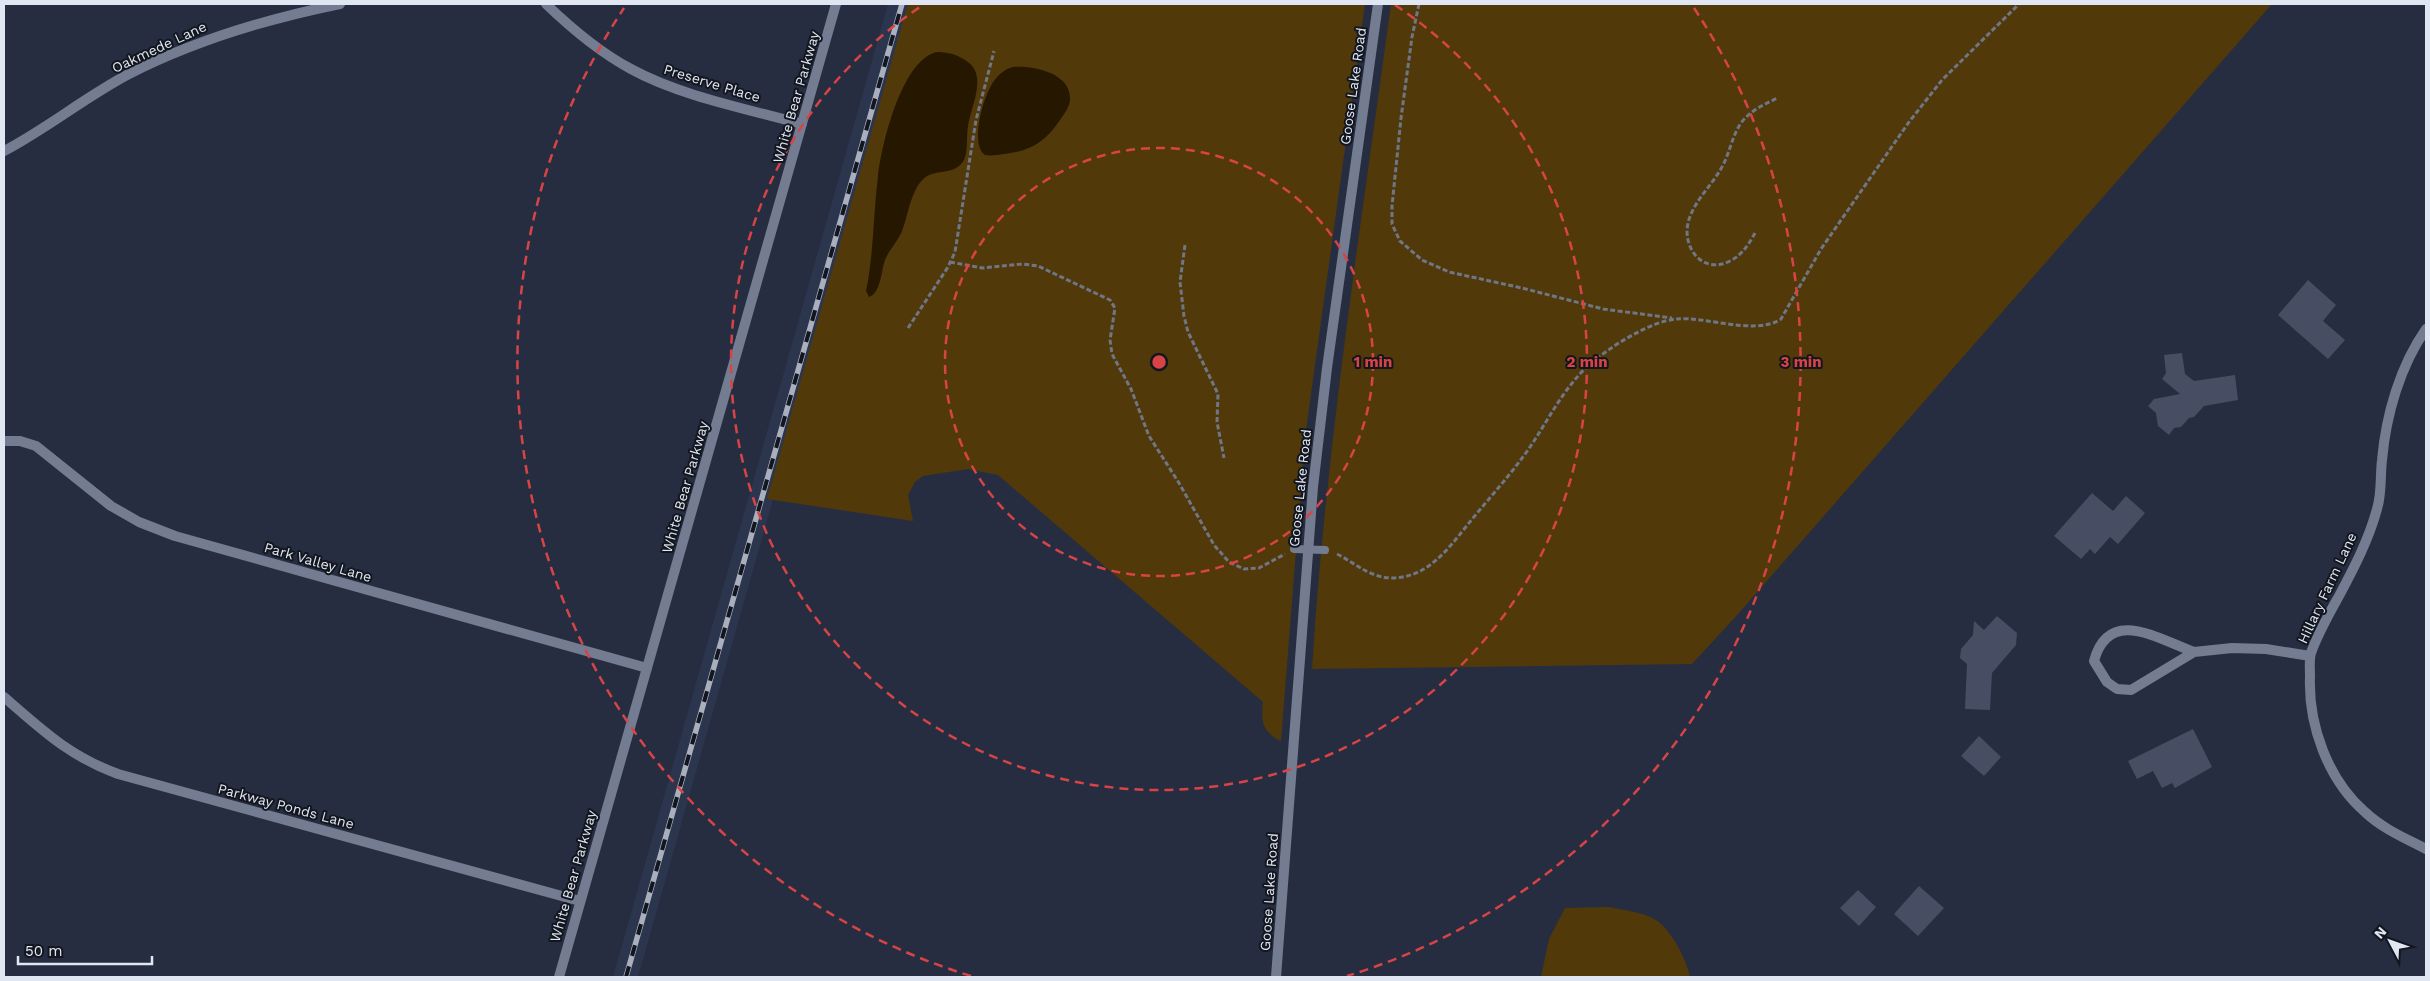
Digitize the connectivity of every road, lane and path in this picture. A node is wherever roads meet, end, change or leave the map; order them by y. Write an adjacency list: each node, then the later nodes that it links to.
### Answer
1 (340, 4): 10 (street, Oakmede Lane)
2 (546, 4): 9 (street, Preserve Place)
3 (836, 4): 9 (street, White Bear Parkway)
4 (1378, 4): 20 (street, Goose Lake Road)
5 (1419, 4): 14 (path)
6 (2019, 4): 14 (path)
7 (994, 51): 13 (path)
8 (1778, 98): 11 (path)
9 (802, 124): 24 (street, White Bear Parkway)
10 (4, 151)
11 (1755, 233)
12 (1185, 245): 18 (path)
13 (950, 262): 15 (path); 19 (path)
14 (1678, 318): 21 (path)
15 (908, 328)
16 (2426, 329): 23 (street, Hillary Farm Lane)
17 (4, 441): 24 (street, Park Valley Lane)
18 (1224, 458)
19 (1294, 549): 20 (lane)
20 (1308, 549): 21 (lane); 29 (street, Goose Lake Road)
21 (1325, 550)
22 (2194, 652): 22 (street); 23 (street)
23 (2310, 656): 26 (street, Hillary Farm Lane)
24 (647, 668): 27 (street, White Bear Parkway)
25 (4, 697): 27 (street, Parkway Ponds Lane)
26 (2426, 849)
27 (580, 901): 28 (street, White Bear Parkway)
28 (559, 977)
29 (1276, 977)

